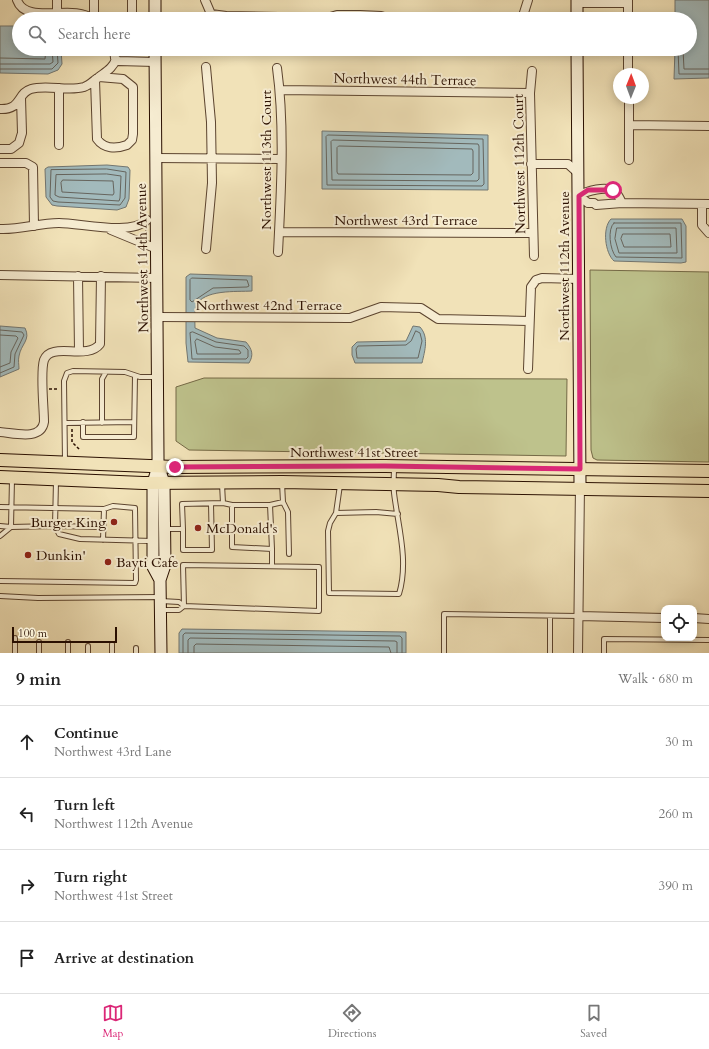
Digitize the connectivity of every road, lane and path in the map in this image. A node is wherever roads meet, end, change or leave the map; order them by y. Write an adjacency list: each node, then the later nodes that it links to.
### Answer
1 (17, 0): 11 (street)
2 (57, 0): 12 (street)
3 (94, 0): 13 (street)
4 (132, 0): 14 (street)
5 (155, 0): 15 (street)
6 (205, 0): 16 (street)
7 (528, 0): 17 (street)
8 (577, 1): 9 (street); 18 (street)
9 (606, 2): 10 (street)
10 (628, 2)
11 (28, 12)
12 (56, 12)
13 (93, 12)
14 (132, 12)
15 (155, 12)
16 (208, 12)
17 (524, 12)
18 (577, 12)
19 (115, 56): 23 (street)
20 (155, 56): 24 (street, Northwest 114th Avenue)
21 (577, 56): 46 (street, Northwest 112th Avenue)
22 (628, 56): 27 (street)
23 (116, 59): 24 (street); 29 (street)
24 (155, 62): 40 (street, Northwest 114th Avenue)
25 (206, 67): 41 (street)
26 (277, 68): 31 (street, Northwest 113th Court)
27 (628, 68)
28 (532, 71): 32 (street, Northwest 112th Court)
29 (97, 78): 29 (street); 30 (street)
30 (59, 88): 33 (street); 38 (street)
31 (280, 90): 32 (street, Northwest 44th Terrace); 42 (street, Northwest 113th Court)
32 (530, 93): 45 (street, Northwest 112th Court)
33 (21, 98): 35 (street); 39 (street)
34 (629, 104): 36 (street)
35 (0, 109)
36 (629, 124): 37 (street); 43 (street)
37 (709, 126)
38 (59, 145)
39 (0, 149)
40 (156, 158): 41 (street); 53 (street, Northwest 114th Avenue)
41 (212, 159): 42 (street); 64 (street)
42 (280, 159): 59 (street, Northwest 113th Court)
43 (629, 160)
44 (0, 163): 54 (street)
45 (531, 164): 46 (street); 60 (street, Northwest 112th Court)
46 (578, 174): 48 (street, Northwest 112th Avenue)
47 (605, 190): 48 (street); 49 (street); 51 (street)
48 (579, 196): 50 (street); 71 (street, Northwest 112th Avenue)
49 (605, 200): 50 (street); 51 (street)
50 (594, 203): 51 (street)
51 (619, 203): 52 (street)
52 (706, 204): 58 (street)
53 (150, 221): 55 (street); 56 (street); 62 (path); 63 (street, Northwest 114th Avenue)
54 (34, 226): 56 (street); 57 (street)
55 (132, 227): 56 (street); 61 (street)
56 (107, 228): 61 (street)
57 (0, 229)
58 (707, 231)
59 (279, 232): 60 (street, Northwest 43rd Terrace); 65 (street, Northwest 113th Court)
60 (532, 234): 66 (street, Northwest 112th Court)
61 (132, 239): 63 (street)
62 (146, 242)
63 (157, 249): 70 (street, Northwest 114th Avenue)
64 (206, 249)
65 (278, 252)
66 (534, 256)
67 (0, 275): 68 (street)
68 (78, 276): 69 (street); 74 (street)
69 (101, 276): 70 (street); 74 (street)
70 (157, 278): 72 (street, Northwest 114th Avenue)
71 (579, 279): 73 (street); 93 (street, Northwest 112th Avenue)
72 (157, 317): 73 (street, Northwest 42nd Terrace); 78 (street, Northwest 114th Avenue)
73 (528, 321): 75 (street)
74 (79, 351): 86 (street)
75 (528, 369)
76 (107, 372): 77 (lane); 83 (lane); 84 (lane)
77 (135, 376): 78 (lane); 82 (lane)
78 (158, 377): 90 (street, Northwest 114th Avenue)
79 (48, 389): 80 (path)
80 (59, 389)
81 (83, 422): 82 (lane); 83 (lane); 84 (lane)
82 (134, 422): 83 (lane)
83 (102, 423)
84 (66, 424): 89 (lane)
85 (72, 429): 87 (path)
86 (0, 432)
87 (80, 450)
88 (0, 460): 89 (main road, Northwest 41st Street)
89 (65, 463): 90 (main road, Northwest 41st Street)
90 (158, 466): 92 (main road, Northwest 41st Street); 98 (street, Northwest 114th Avenue)
91 (394, 466): 92 (main road, Northwest 41st Street); 93 (main road, Northwest 41st Street); 101 (lane)
92 (302, 467): 97 (main road)
93 (580, 469): 94 (main road, Northwest 41st Street); 103 (street, Northwest 112th Avenue)
94 (709, 471)
95 (6, 478): 96 (main road); 111 (lane)
96 (56, 480): 98 (main road); 112 (lane)
97 (282, 482): 99 (main road); 100 (main road); 105 (lane)
98 (159, 483): 100 (main road); 120 (street, Northwest 114th Avenue); 125 (street, Northwest 114th Avenue)
99 (340, 483): 101 (main road); 114 (lane)
100 (222, 484): 106 (lane)
101 (394, 484): 103 (main road); 115 (lane)
102 (709, 485): 103 (main road)
103 (580, 486): 104 (main road); 135 (street)
104 (709, 491)
105 (283, 502): 108 (lane); 127 (lane)
106 (222, 503): 107 (lane); 109 (lane)
107 (211, 504): 121 (lane); 121 (lane)
108 (270, 505): 109 (lane); 126 (lane)
109 (232, 506): 126 (lane)
110 (0, 507): 111 (lane)
111 (12, 507): 112 (lane); 117 (lane)
112 (55, 508): 113 (lane); 118 (lane)
113 (104, 509): 119 (lane); 124 (lane)
114 (336, 513): 115 (lane); 115 (lane)
115 (398, 514)
116 (0, 526): 117 (lane)
117 (12, 526): 118 (lane); 122 (lane)
118 (55, 526): 119 (lane); 123 (lane)
119 (103, 527): 123 (lane)
120 (164, 529): 121 (lane); 129 (street, Northwest 114th Avenue)
121 (183, 529)
122 (0, 536)
123 (103, 540): 124 (lane)
124 (136, 541): 125 (lane); 130 (lane)
125 (153, 541): 129 (street, Northwest 114th Avenue)
126 (272, 550): 128 (lane)
127 (289, 554)
128 (272, 565): 133 (lane); 133 (lane)
129 (160, 580): 132 (street, Northwest 114th Avenue)
130 (0, 581)
131 (0, 596): 132 (lane)
132 (160, 603): 133 (lane); 133 (lane); 150 (street, Northwest 114th Avenue)
133 (184, 606)
134 (550, 616): 135 (lane); 151 (lane); 152 (lane)
135 (579, 616): 136 (street); 153 (street)
136 (661, 618)
137 (697, 618): 138 (street)
138 (709, 619)
139 (14, 638): 145 (lane)
140 (709, 640): 154 (lane)
141 (39, 642): 146 (lane)
142 (68, 642): 147 (lane)
143 (112, 644): 149 (lane)
144 (88, 646): 148 (lane)
145 (14, 653)
146 (39, 653)
147 (68, 653)
148 (88, 653)
149 (112, 653)
150 (161, 653)
151 (444, 653)
152 (550, 653)
153 (578, 653)
154 (604, 653)

